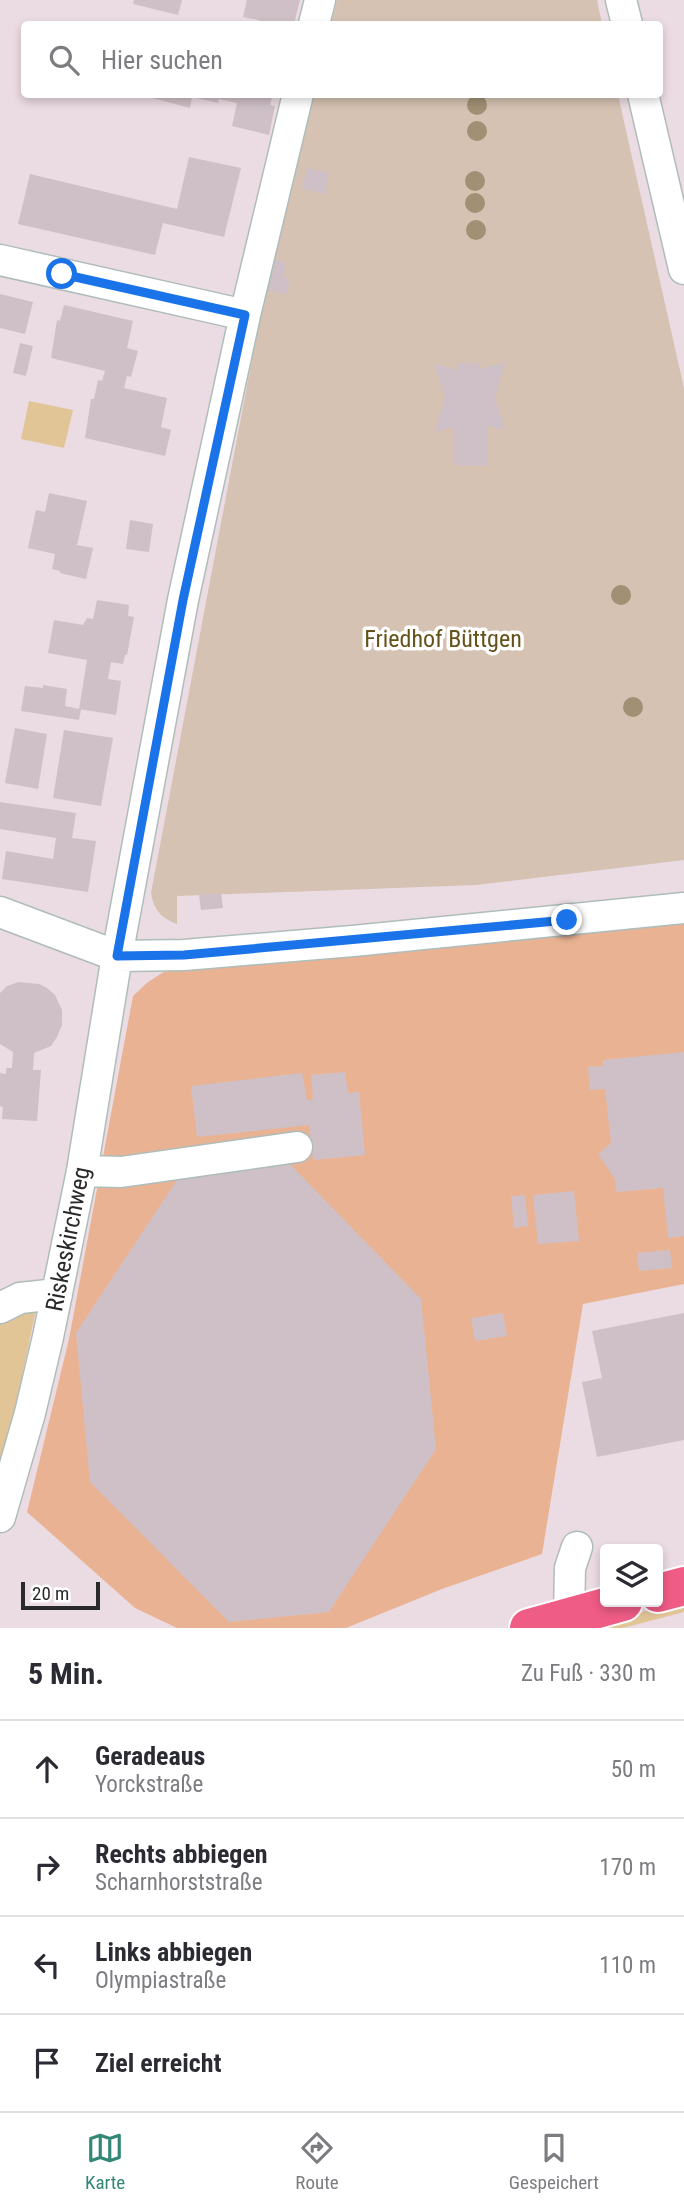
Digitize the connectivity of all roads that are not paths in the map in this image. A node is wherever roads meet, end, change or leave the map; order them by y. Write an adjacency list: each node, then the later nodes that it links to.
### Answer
1 (320, 0): 3 (street)
2 (621, 0): 4 (street)
3 (315, 21)
4 (626, 21)
5 (297, 98): 9 (street, Riskeskirchweg)
6 (644, 98): 8 (street)
7 (0, 260): 9 (street)
8 (684, 269)
9 (245, 315): 12 (street, Riskeskirchweg)
10 (684, 908): 12 (street)
11 (0, 912): 12 (street)
12 (117, 956): 14 (street, Riskeskirchweg)
13 (297, 1147): 14 (street)
14 (82, 1171): 15 (street, Riskeskirchweg)
15 (57, 1294): 16 (street); 17 (street, Riskeskirchweg)
16 (0, 1308)
17 (0, 1517)
18 (577, 1547): 22 (street)
19 (684, 1586): 20 (main road)
20 (663, 1592)
21 (604, 1607): 22 (main road)
22 (569, 1616): 23 (main road)
23 (529, 1628)

